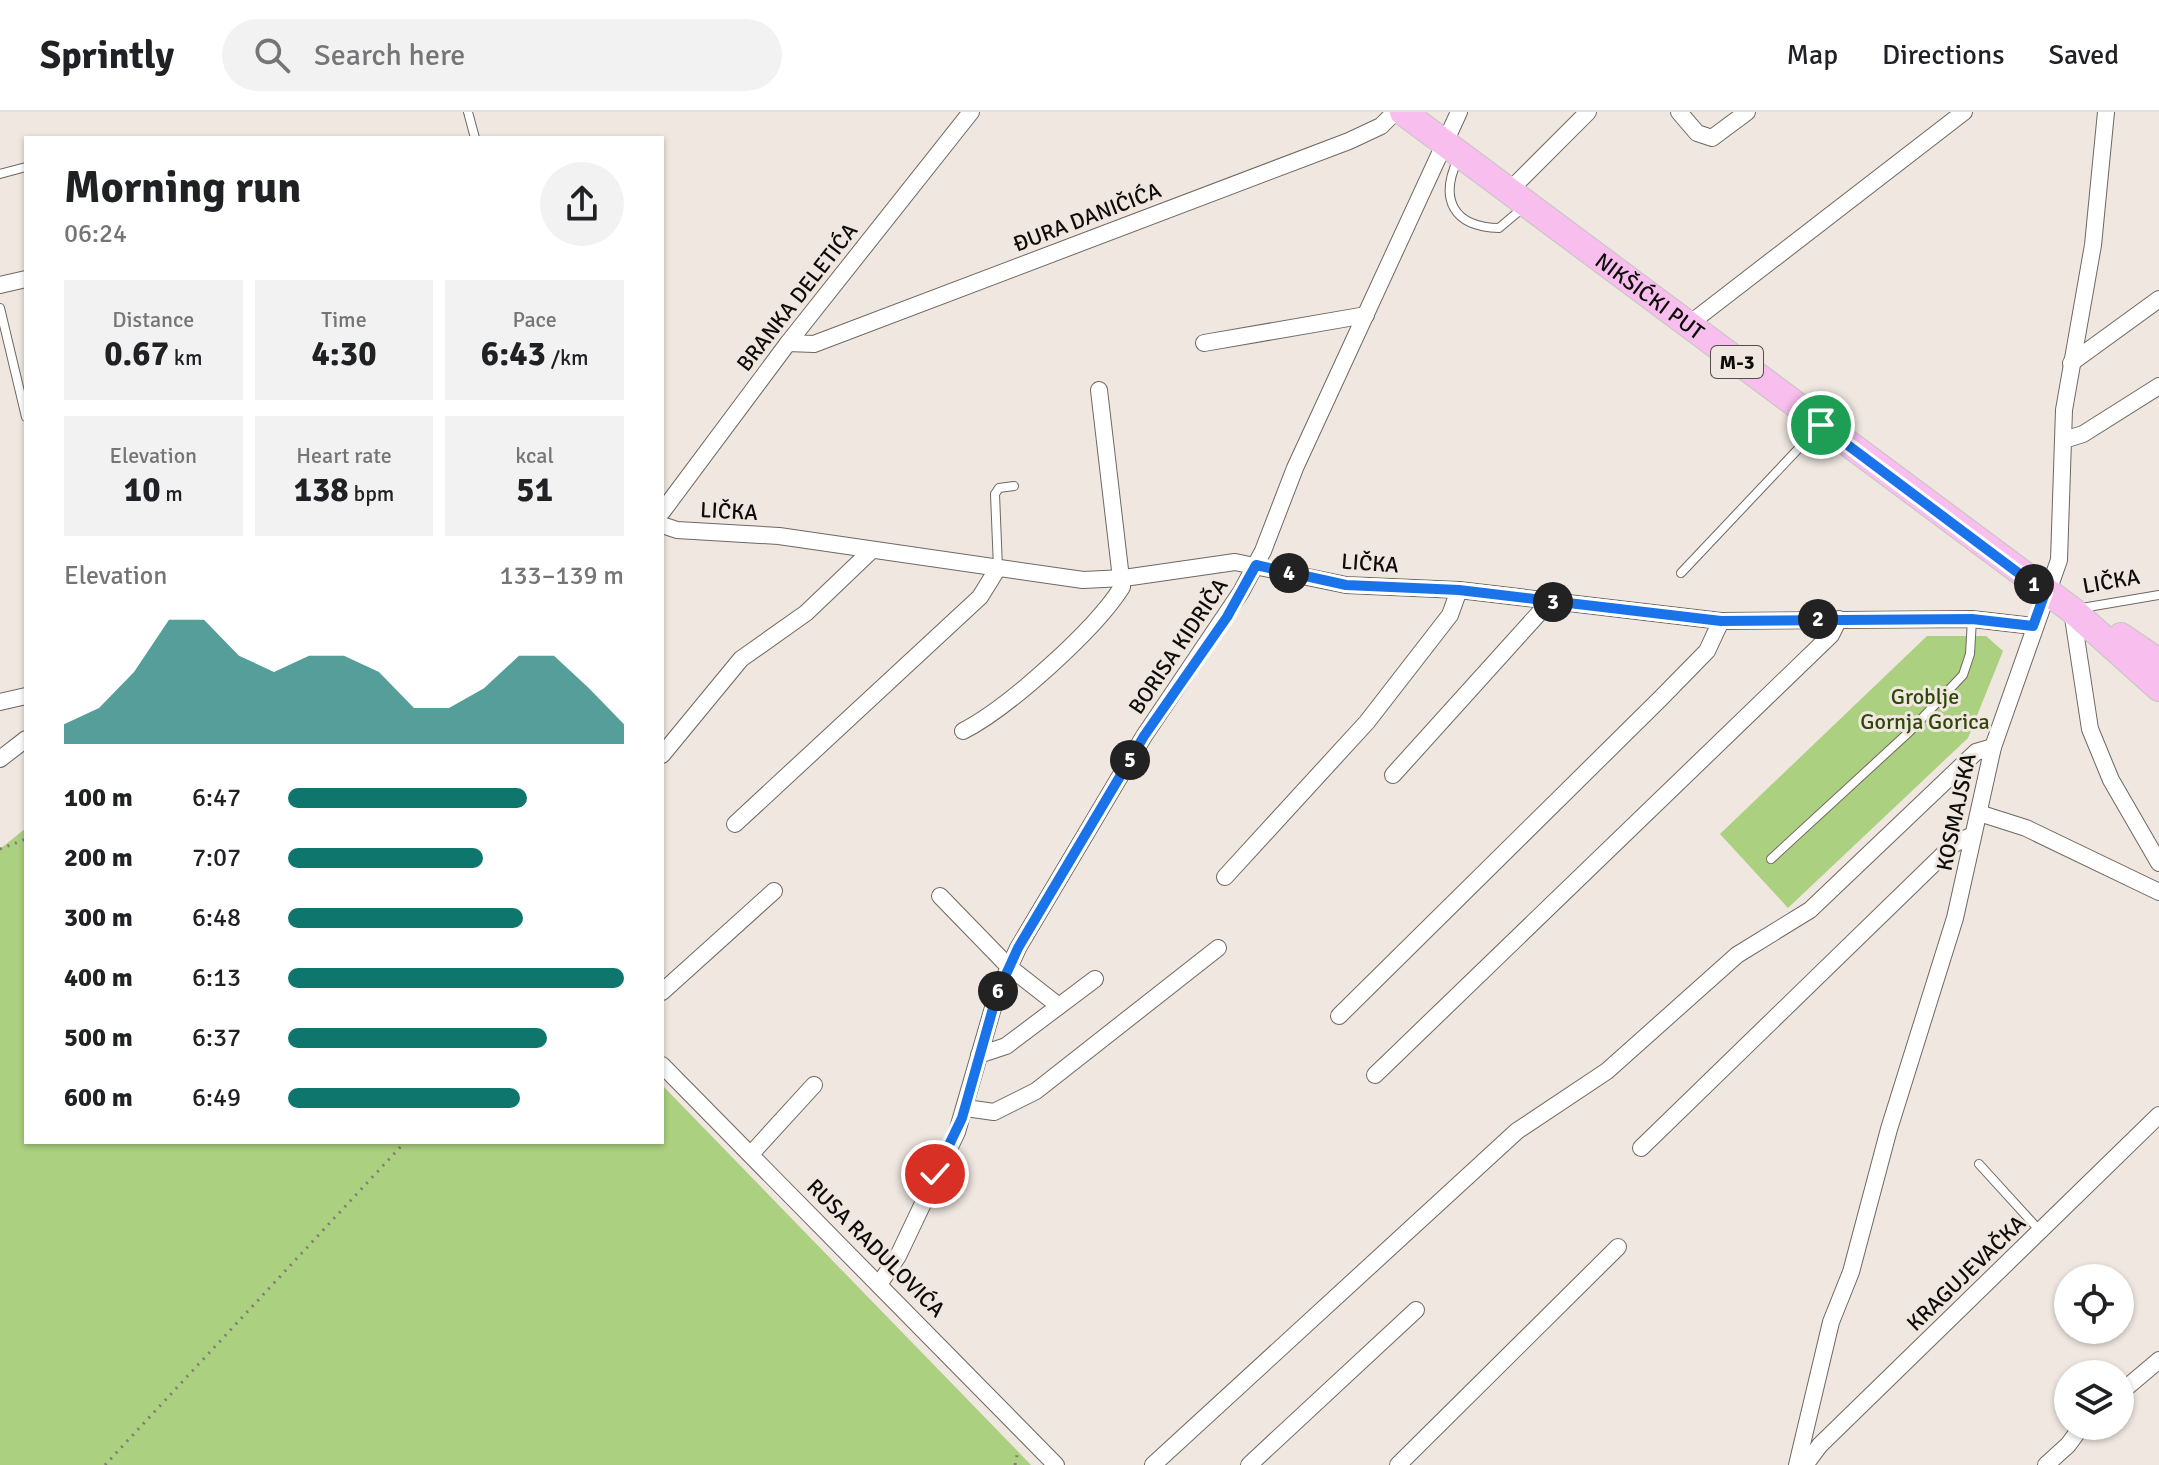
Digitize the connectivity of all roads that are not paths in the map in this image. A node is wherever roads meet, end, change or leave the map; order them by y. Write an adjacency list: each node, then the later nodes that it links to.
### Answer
1 (468, 112): 11 (lane)
2 (971, 112): 22 (street, BRANKA DELETIĆA)
3 (1395, 112): 22 (street, ĐURA DANIČIĆA)
4 (1403, 112): 12 (main road, NIKŠIĆKI PUT / M-3)
5 (1459, 112): 12 (street, BORISA KIDRIČA)
6 (1588, 112): 15 (street)
7 (1679, 112): 8 (street)
8 (1747, 112)
9 (1964, 112): 21 (street)
10 (2106, 112): 24 (street, KOSMAJSKA)
11 (474, 136)
12 (1452, 149): 15 (main road, NIKŠIĆKI PUT / M-3); 15 (lane); 20 (street, BORISA KIDRIČA)
13 (24, 168): 14 (lane)
14 (0, 174)
15 (1517, 198): 21 (main road, NIKŠIĆKI PUT / M-3)
16 (24, 279): 17 (street)
17 (0, 285)
18 (2159, 299): 24 (street)
19 (0, 308): 27 (lane)
20 (1366, 315): 23 (street); 34 (street, BORISA KIDRIČA)
21 (1688, 325): 28 (main road, NIKŠIĆKI PUT / M-3)
22 (788, 343): 31 (street, BRANKA DELETIĆA)
23 (1204, 343)
24 (2071, 363): 29 (street, KOSMAJSKA)
25 (2159, 386): 29 (street)
26 (1099, 390): 37 (street)
27 (24, 402)
28 (1821, 425): 36 (lane); 39 (main road, NIKŠIĆKI PUT / M-3)
29 (2064, 440): 39 (street, KOSMAJSKA)
30 (1014, 486): 35 (lane)
31 (664, 509)
32 (664, 526): 33 (street, LIČKA)
33 (872, 550): 35 (street, LIČKA); 54 (street)
34 (1256, 565): 37 (street, LIČKA); 38 (street, LIČKA); 67 (street, BORISA KIDRIČA)
35 (998, 568): 37 (street, LIČKA); 58 (street)
36 (1681, 573)
37 (1124, 578): 51 (street)
38 (1459, 590): 41 (street, LIČKA); 62 (street)
39 (2045, 593): 42 (main road, NIKŠIĆKI PUT / M-3); 46 (street, KOSMAJSKA)
40 (2159, 595): 42 (lane, LIČKA)
41 (1550, 601): 45 (street, LIČKA); 56 (street)
42 (2072, 610): 47 (main road); 48 (main road, NIKŠIĆKI PUT / M-3); 61 (street)
43 (1839, 619): 44 (street, LIČKA); 45 (street, LIČKA); 74 (street)
44 (1972, 619): 46 (street, LIČKA); 60 (lane)
45 (1721, 621): 71 (street)
46 (2033, 626): 53 (street, KOSMAJSKA)
47 (2159, 662)
48 (2159, 688)
49 (24, 696): 50 (street)
50 (0, 702)
51 (963, 731)
52 (24, 741): 55 (street)
53 (1993, 747): 57 (street, KOSMAJSKA); 89 (street)
54 (664, 753)
55 (0, 759)
56 (1393, 775)
57 (1979, 813): 59 (street, KOSMAJSKA); 64 (street)
58 (735, 824)
59 (1973, 835): 78 (street); 92 (street, KOSMAJSKA)
60 (1771, 859)
61 (2159, 863)
62 (1225, 877)
63 (774, 891): 69 (street)
64 (2159, 892)
65 (940, 896): 67 (street)
66 (1218, 948): 76 (street)
67 (1009, 967): 70 (street); 72 (street, BORISA KIDRIČA)
68 (1095, 979): 70 (street)
69 (664, 990)
70 (1059, 1006): 72 (street)
71 (1339, 1016)
72 (979, 1055): 76 (street, BORISA KIDRIČA)
73 (664, 1067): 79 (street, RUSA RADULOVIĆA)
74 (1375, 1075)
75 (814, 1085): 79 (street)
76 (966, 1108): 83 (street, BORISA KIDRIČA)
77 (2159, 1115): 81 (street, KRAGUJEVAČKA)
78 (1641, 1148)
79 (751, 1154): 83 (street, RUSA RADULOVIĆA)
80 (1979, 1164): 81 (lane)
81 (2040, 1231): 93 (street, KRAGUJEVAČKA)
82 (1618, 1247): 91 (street)
83 (880, 1283): 88 (street, RUSA RADULOVIĆA)
84 (1416, 1310): 90 (street)
85 (2159, 1360): 86 (street)
86 (2134, 1381)
87 (2072, 1440): 94 (street)
88 (1056, 1465)
89 (1153, 1465)
90 (1249, 1465)
91 (1398, 1465)
92 (1797, 1465)
93 (1805, 1465)
94 (2046, 1465)

